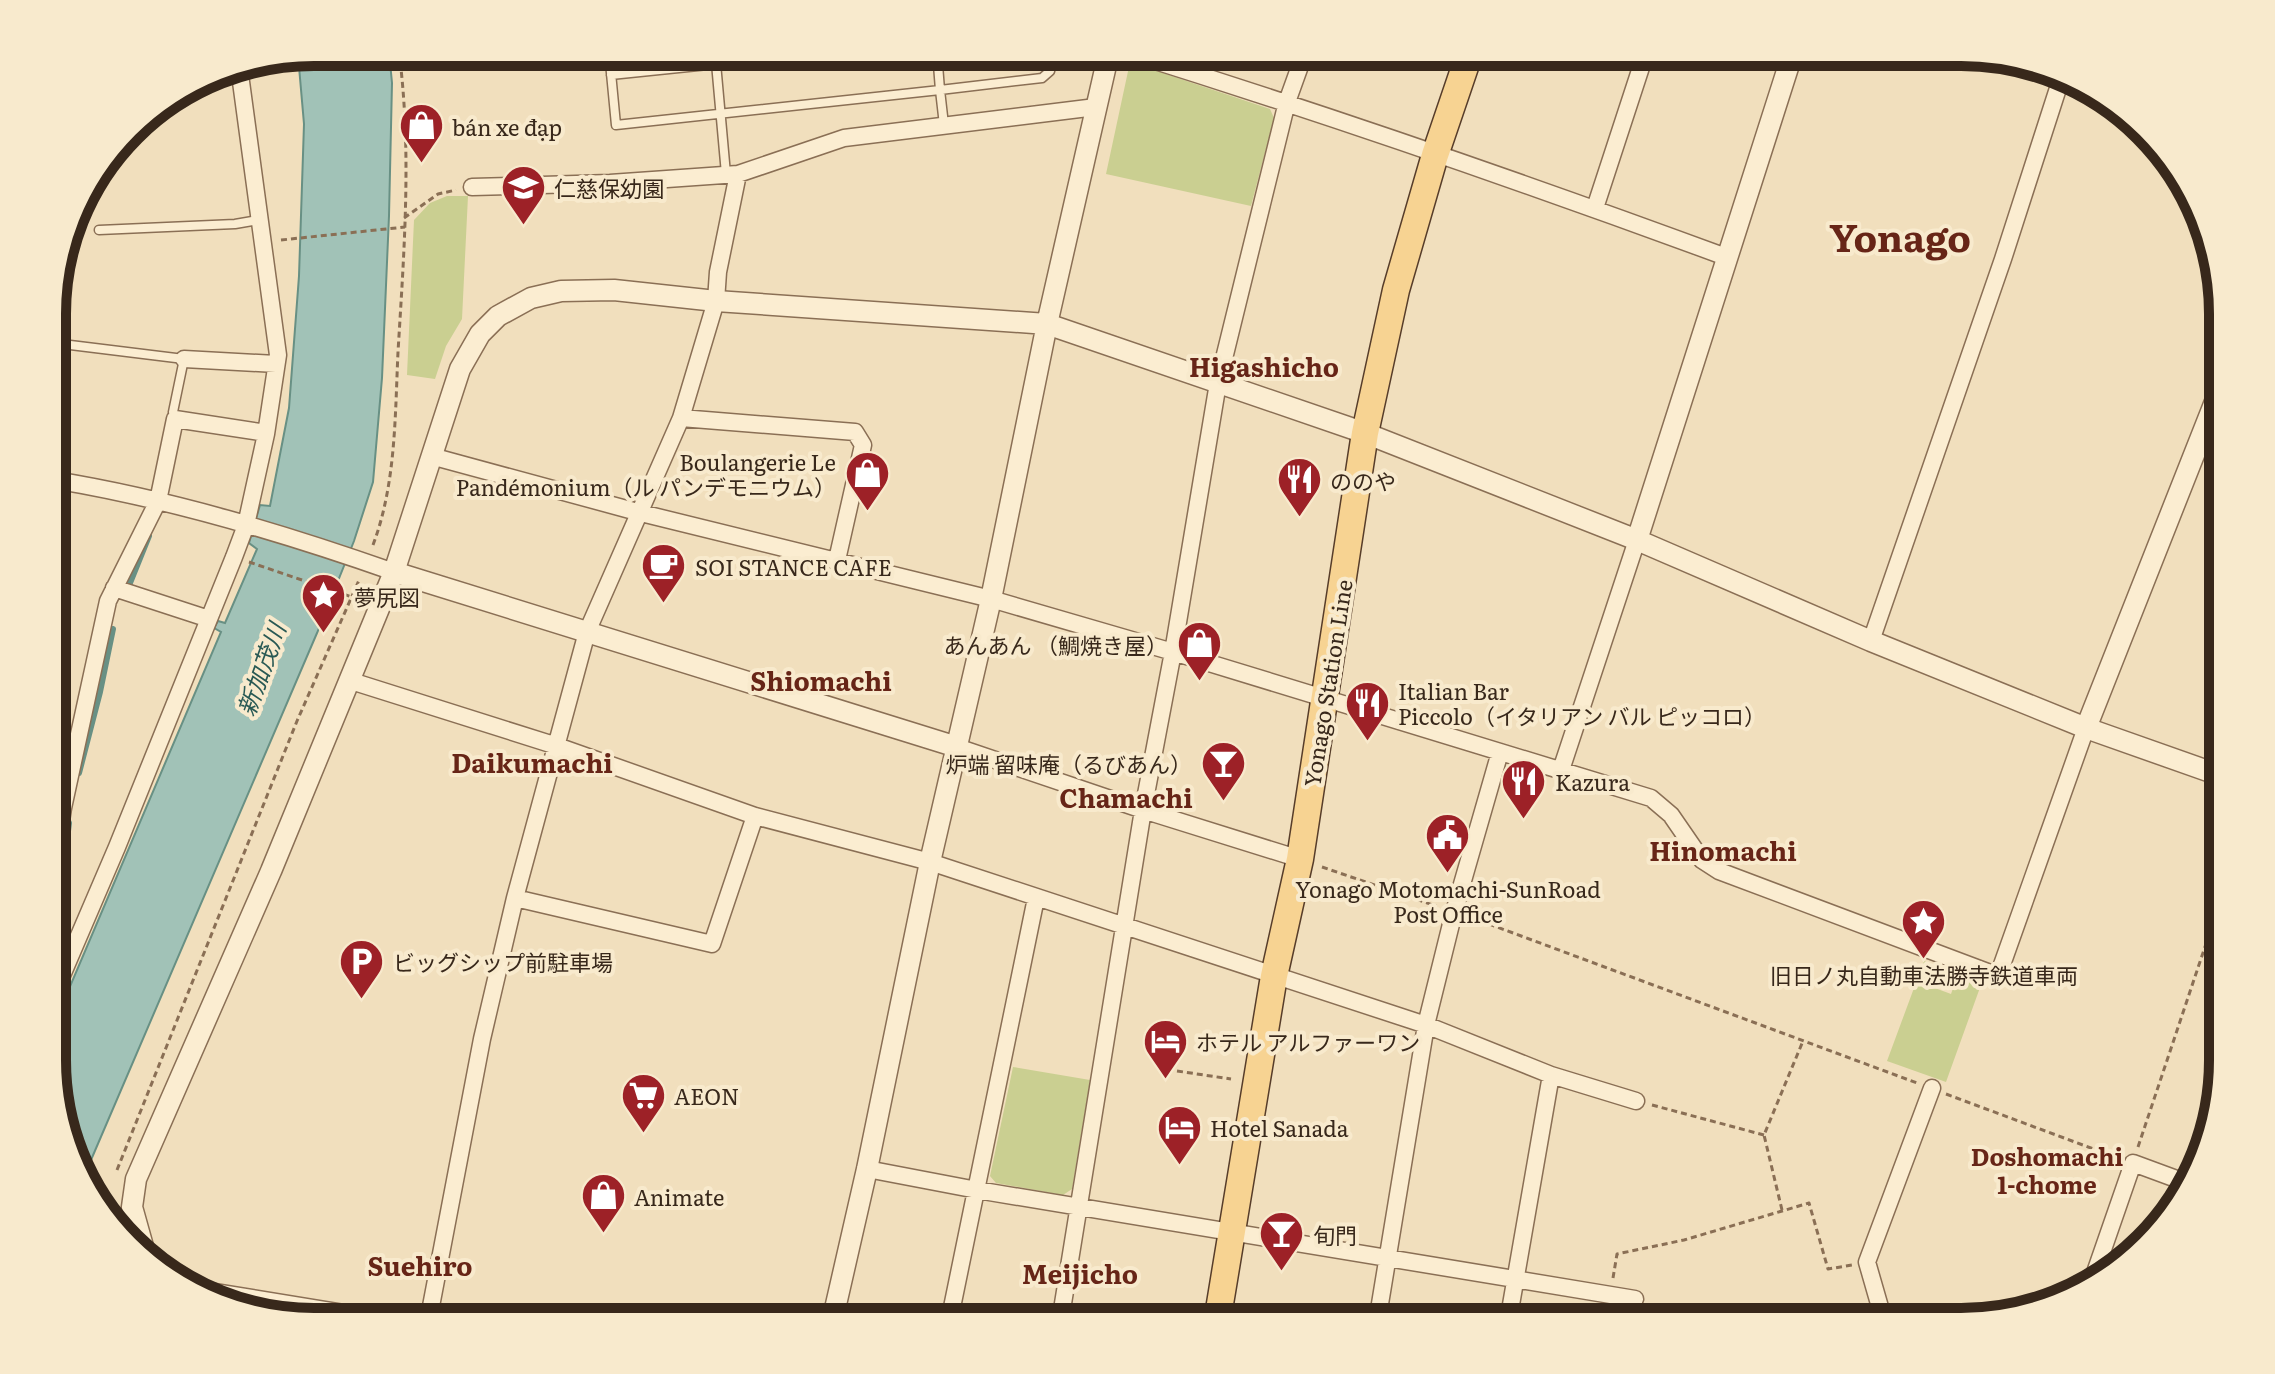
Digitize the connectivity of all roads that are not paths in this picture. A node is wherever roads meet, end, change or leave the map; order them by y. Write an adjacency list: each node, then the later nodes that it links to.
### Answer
1 (610, 66): 12 (lane)
2 (697, 66): 12 (lane)
3 (716, 66): 18 (lane)
4 (938, 66): 15 (lane)
5 (1051, 66): 15 (lane)
6 (1106, 66): 17 (street)
7 (1172, 66): 16 (street)
8 (1300, 66): 16 (street)
9 (1465, 66): 20 (main road, Yonago Station Line)
10 (1641, 66): 23 (street)
11 (1788, 66): 26 (street)
12 (611, 75): 18 (lane)
13 (240, 77): 24 (street)
14 (2059, 86): 50 (street)
15 (940, 90): 18 (lane); 19 (lane)
16 (1287, 102): 20 (street); 32 (street)
17 (1096, 107): 19 (street); 28 (street)
18 (720, 114): 21 (lane)
19 (944, 126): 21 (street)
20 (1435, 155): 23 (street); 37 (main road, Yonago Station Line)
21 (732, 174): 22 (street); 27 (street)
22 (472, 187)
23 (1595, 208): 26 (street)
24 (258, 220): 25 (lane); 31 (street)
25 (99, 230)
26 (1726, 257): 43 (street)
27 (716, 301): 28 (street); 33 (street); 38 (street)
28 (1047, 324): 32 (street); 47 (street)
29 (66, 344): 30 (lane)
30 (184, 359): 31 (street); 34 (lane)
31 (276, 364): 36 (street)
32 (1218, 383): 37 (street); 51 (street)
33 (681, 418): 41 (street); 44 (street)
34 (175, 419): 36 (street); 40 (street)
35 (2208, 419): 54 (street)
36 (266, 433): 42 (street)
37 (1365, 433): 43 (street); 53 (main road, Yonago Station Line)
38 (431, 456): 41 (street); 45 (street)
39 (66, 482): 40 (street)
40 (158, 501): 42 (street); 46 (street)
41 (641, 513): 44 (street); 49 (street)
42 (246, 525): 45 (street); 48 (street)
43 (1637, 540): 50 (street); 58 (street)
44 (837, 560): 47 (street)
45 (394, 572): 49 (street); 52 (street)
46 (114, 588): 48 (street); 60 (street)
47 (991, 599): 51 (street); 56 (street)
48 (209, 619): 68 (street)
49 (587, 632): 55 (street); 56 (street)
50 (1871, 641): 54 (street)
51 (1173, 652): 53 (street); 61 (street)
52 (348, 680): 55 (street); 78 (street)
53 (1323, 699): 57 (street); 63 (main road, Yonago Station Line)
54 (2086, 728): 58 (street); 59 (street)
55 (557, 746): 62 (street); 65 (street)
56 (957, 747): 61 (street); 64 (street)
57 (1500, 752): 58 (street); 70 (street)
58 (1561, 770)
59 (2208, 771)
60 (66, 794)
61 (1143, 810): 63 (street); 67 (street)
62 (755, 816): 64 (street); 65 (street)
63 (1300, 859): 69 (main road, Yonago Station Line)
64 (930, 862): 66 (street); 74 (street)
65 (515, 898): 90 (street)
66 (1036, 898): 67 (street); 76 (street)
67 (1123, 927): 69 (street); 77 (street)
68 (66, 966)
69 (1274, 976): 70 (street); 79 (main road, Yonago Station Line)
70 (1426, 1025): 71 (street); 80 (street)
71 (1551, 1075): 73 (street); 82 (street)
72 (1932, 1088): 89 (street)
73 (1636, 1101)
74 (867, 1169): 76 (street); 91 (street)
75 (2178, 1180): 81 (street)
76 (977, 1190): 77 (street); 92 (street)
77 (1079, 1206): 79 (street); 93 (street)
78 (137, 1232)
79 (1232, 1233): 80 (street); 86 (main road, Yonago Station Line)
80 (1387, 1260): 82 (street); 87 (street)
81 (2097, 1267)
82 (1514, 1280): 84 (street); 88 (street)
83 (248, 1299): 85 (street)
84 (1635, 1299)
85 (293, 1307)
86 (1219, 1307)
87 (1379, 1307)
88 (1510, 1307)
89 (1880, 1307)
90 (431, 1308)
91 (835, 1308)
92 (952, 1308)
93 (1062, 1308)

